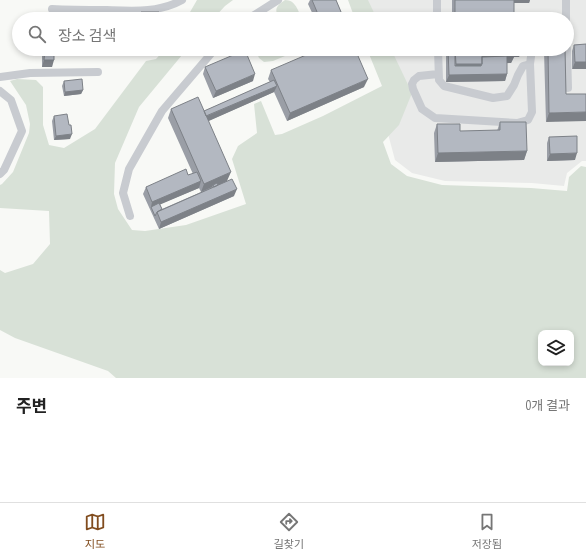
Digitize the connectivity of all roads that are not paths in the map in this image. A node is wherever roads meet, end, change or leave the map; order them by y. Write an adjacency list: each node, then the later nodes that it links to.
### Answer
1 (182, 0): 5 (street)
2 (278, 0): 6 (street)
3 (437, 0): 7 (street)
4 (566, 0): 8 (street)
5 (52, 10)
6 (259, 12)
7 (437, 12)
8 (566, 12)
9 (209, 56): 20 (street)
10 (438, 56): 15 (street)
11 (531, 56): 13 (street)
12 (567, 56): 17 (street)
13 (530, 64): 15 (street); 15 (street)
14 (98, 72): 16 (street)
15 (438, 74)
16 (0, 78)
17 (568, 88)
18 (0, 91): 19 (street)
19 (0, 174)
20 (130, 216)

